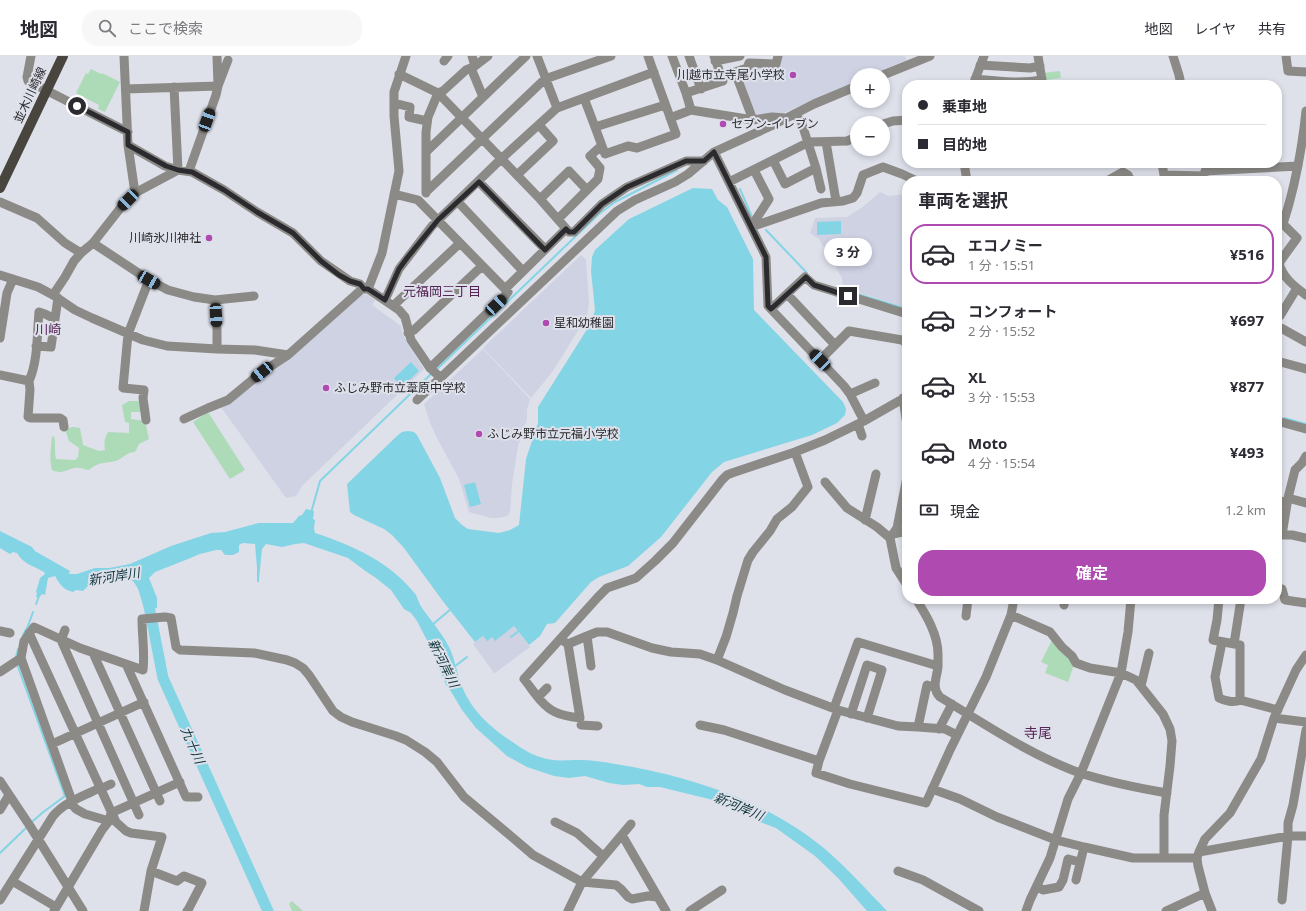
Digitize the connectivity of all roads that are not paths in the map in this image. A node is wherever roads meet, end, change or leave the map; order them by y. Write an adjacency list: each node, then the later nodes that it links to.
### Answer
1 (30, 56): 40 (street)
2 (63, 56): 40 (main road, 並木川崎線)
3 (124, 56): 37 (street)
4 (217, 56): 35 (street)
5 (406, 56): 30 (street)
6 (472, 56): 26 (street)
7 (488, 56): 26 (street)
8 (526, 56): 43 (street)
9 (537, 56): 31 (street)
10 (611, 56): 31 (street)
11 (648, 56): 27 (street)
12 (672, 56): 42 (street)
13 (689, 56): 38 (street)
14 (740, 56): 21 (street)
15 (778, 56): 23 (street)
16 (930, 56): 28 (street)
17 (984, 56): 24 (street)
18 (1038, 56): 25 (street)
19 (1173, 56): 34 (street)
20 (1286, 56): 29 (street)
21 (714, 58): 38 (street)
22 (228, 60): 35 (street)
23 (749, 60): 53 (street)
24 (980, 65): 25 (street); 32 (street)
25 (1040, 66): 33 (street)
26 (473, 67): 41 (street); 43 (street)
27 (654, 72): 44 (street); 46 (street)
28 (890, 72)
29 (1306, 72)
30 (399, 74): 41 (street); 45 (street)
31 (545, 79): 47 (street); 60 (street)
32 (975, 80)
33 (1042, 80)
34 (1180, 80)
35 (218, 86): 36 (street); 79 (street)
36 (174, 87): 37 (street); 77 (street)
37 (126, 89): 59 (street)
38 (701, 89): 42 (street)
39 (850, 89): 50 (street)
40 (47, 90): 59 (street); 87 (main road, 並木川崎線)
41 (438, 93): 51 (street); 55 (street)
42 (686, 93): 48 (street)
43 (483, 97): 51 (street)
44 (584, 98): 47 (street); 58 (street)
45 (394, 103): 55 (street); 92 (street)
46 (666, 105): 52 (street); 58 (street)
47 (557, 108): 57 (street)
48 (691, 110): 52 (street); 53 (street)
49 (1306, 111): 71 (street)
50 (791, 116): 53 (street); 62 (street); 67 (street)
51 (462, 117): 60 (street); 66 (street)
52 (670, 118): 65 (street)
53 (753, 120)
54 (902, 120): 56 (street)
55 (427, 121): 66 (street)
56 (890, 122)
57 (539, 125): 68 (street); 81 (street)
58 (595, 127): 65 (street)
59 (128, 132): 64 (street)
60 (482, 138): 68 (street); 90 (street)
61 (850, 140): 63 (street)
62 (809, 142): 63 (street); 69 (street); 73 (street)
63 (826, 142): 96 (street)
64 (128, 145): 77 (street); 91 (street)
65 (601, 146): 89 (street)
66 (427, 151): 90 (street)
67 (714, 152): 70 (street); 86 (street)
68 (501, 159): 81 (street); 85 (street)
69 (773, 160): 73 (street); 78 (street)
70 (704, 161): 101 (street); 142 (street)
71 (1301, 165): 72 (street); 106 (street)
72 (1282, 167)
73 (816, 168): 88 (street)
74 (1122, 168): 83 (street); 84 (street)
75 (1163, 168): 80 (street)
76 (1265, 168): 80 (street)
77 (178, 170): 79 (street); 91 (street)
78 (754, 170): 86 (street); 100 (street)
79 (189, 171): 115 (street)
80 (1204, 173)
81 (517, 175): 93 (street)
82 (906, 176): 96 (street)
83 (1113, 176)
84 (1128, 176)
85 (479, 182): 95 (street); 104 (street)
86 (729, 182): 100 (street)
87 (0, 188)
88 (820, 189)
89 (587, 190): 93 (street); 98 (street)
90 (427, 191): 97 (street)
91 (135, 193): 102 (street)
92 (394, 194): 97 (street); 115 (street)
93 (540, 199): 98 (street)
94 (0, 202): 105 (street)
95 (458, 202): 99 (street); 108 (street)
96 (836, 202): 100 (street)
97 (422, 204): 99 (street)
98 (558, 219): 101 (street)
99 (438, 220): 103 (street); 121 (street)
100 (751, 227): 123 (street)
101 (566, 229): 104 (street)
102 (93, 243): 105 (street); 112 (street)
103 (460, 243): 107 (street); 122 (street)
104 (545, 250): 108 (street)
105 (81, 253): 119 (street)
106 (1282, 259)
107 (482, 266): 113 (street); 127 (street)
108 (523, 271): 113 (street)
109 (1282, 272): 114 (street)
110 (0, 275): 111 (street)
111 (13, 278): 119 (street); 130 (street)
112 (149, 280): 120 (street); 129 (street)
113 (504, 288): 139 (street)
114 (1297, 288): 117 (street); 124 (street)
115 (366, 289): 121 (street); 136 (street)
116 (787, 294): 123 (street); 125 (street); 133 (street)
117 (1306, 295)
118 (254, 296): 120 (street)
119 (56, 297): 126 (street); 129 (street)
120 (215, 300): 135 (street)
121 (385, 300): 122 (street)
122 (394, 306): 127 (street)
123 (771, 309): 137 (street)
124 (1282, 310)
125 (902, 312)
126 (55, 319): 134 (street); 134 (street)
127 (408, 333): 139 (street)
128 (1282, 333): 132 (street)
129 (128, 334): 135 (street); 149 (street)
130 (0, 338)
131 (902, 340): 133 (street)
132 (1306, 342)
133 (835, 345): 137 (street)
134 (36, 346): 143 (street)
135 (217, 349): 136 (street)
136 (288, 355): 148 (street)
137 (820, 360): 145 (street)
138 (1282, 362): 140 (street)
139 (430, 368): 142 (street)
140 (1306, 369)
141 (0, 375): 143 (street)
142 (440, 378): 146 (street)
143 (29, 382): 152 (street)
144 (875, 383): 145 (street)
145 (850, 394): 151 (street)
146 (417, 400)
147 (902, 400): 151 (street)
148 (184, 419)
149 (146, 420)
150 (1282, 422): 153 (street)
151 (861, 423): 154 (street); 155 (street)
152 (64, 427)
153 (1306, 429)
154 (862, 436)
155 (795, 452): 186 (street); 193 (street)
156 (1306, 456): 160 (street)
157 (876, 474): 163 (street)
158 (824, 482): 163 (street)
159 (1282, 500): 160 (street)
160 (1287, 500): 162 (street); 164 (street)
161 (902, 502): 167 (street)
162 (1306, 503)
163 (865, 520): 167 (street)
164 (1282, 525)
165 (902, 533): 167 (street)
166 (1282, 535): 168 (street)
167 (892, 536): 169 (street)
168 (1306, 538)
169 (902, 577)
170 (1282, 589): 171 (street)
171 (1306, 603)
172 (919, 604): 196 (street)
173 (967, 604): 179 (street)
174 (1013, 604): 178 (street)
175 (1131, 604): 198 (street)
176 (1219, 604): 187 (street)
177 (1240, 604): 188 (street)
178 (1012, 615): 198 (street); 209 (street)
179 (966, 616)
180 (65, 630): 185 (street)
181 (0, 631): 182 (street)
182 (10, 633)
183 (29, 633): 185 (street); 192 (street); 220 (street)
184 (587, 636): 186 (street); 193 (street); 195 (street)
185 (61, 640): 189 (street); 213 (street)
186 (564, 642): 202 (street); 215 (street)
187 (1222, 642): 188 (street); 203 (street)
188 (1234, 644): 203 (street)
189 (93, 652): 194 (street); 207 (street)
190 (1149, 653): 199 (street)
191 (1306, 655): 210 (street)
192 (21, 658): 197 (street); 222 (street)
193 (717, 660): 206 (street)
194 (126, 664): 204 (street); 256 (street)
195 (591, 666)
196 (938, 666): 200 (street); 206 (street)
197 (0, 672)
198 (1121, 673): 199 (street); 224 (street)
199 (1141, 686): 231 (street)
200 (935, 687): 205 (street); 217 (street)
201 (547, 688): 202 (street)
202 (538, 697): 215 (street)
203 (1240, 700): 210 (street)
204 (144, 702): 207 (street); 226 (street)
205 (952, 704): 209 (street); 218 (street)
206 (836, 709): 208 (street); 223 (street)
207 (121, 713): 213 (street); 233 (street)
208 (851, 714): 211 (street); 211 (street)
209 (968, 714): 221 (street); 224 (street)
210 (1276, 714): 212 (street); 248 (street)
211 (867, 718): 217 (street)
212 (1306, 722)
213 (98, 723): 220 (street); 236 (street)
214 (700, 725): 223 (street)
215 (580, 726): 216 (street)
216 (598, 726)
217 (918, 727): 218 (street)
218 (939, 729): 221 (street)
219 (1306, 730): 228 (street)
220 (75, 733): 222 (street); 229 (street)
221 (957, 735): 230 (street)
222 (52, 744): 235 (street)
223 (819, 761): 230 (street)
224 (1081, 773): 231 (street); 246 (street)
225 (0, 781): 232 (street)
226 (180, 782): 233 (street); 234 (street)
227 (111, 784): 229 (street)
228 (1301, 786): 243 (street)
229 (100, 789): 235 (street); 239 (street)
230 (932, 789): 246 (street)
231 (1167, 793): 250 (street)
232 (9, 795): 237 (street); 245 (street)
233 (158, 797): 236 (street)
234 (198, 797)
235 (71, 801): 239 (street); 245 (street)
236 (134, 803): 238 (street); 239 (street)
237 (0, 810)
238 (140, 815)
239 (110, 817): 253 (street); 258 (street)
240 (555, 822): 249 (street)
241 (631, 824): 242 (street)
242 (622, 835): 249 (street); 261 (street)
243 (1288, 836): 244 (street); 248 (street); 263 (street)
244 (1306, 836)
245 (38, 839): 255 (street); 258 (street)
246 (1056, 840): 247 (street); 257 (street)
247 (1084, 847): 250 (street); 251 (street)
248 (1198, 855): 250 (street); 260 (street)
249 (603, 856): 256 (street)
250 (1164, 858)
251 (1080, 862): 254 (street); 257 (street)
252 (898, 870): 271 (street)
253 (151, 871): 266 (street); 267 (street)
254 (1076, 880)
255 (12, 881): 262 (street); 264 (street)
256 (582, 882): 261 (street); 268 (street)
257 (1037, 886): 272 (street)
258 (69, 887): 264 (street); 265 (street)
259 (722, 890): 270 (street)
260 (1205, 893): 273 (street); 274 (street)
261 (658, 897): 269 (street)
262 (0, 900)
263 (1282, 900)
264 (55, 909)
265 (83, 911)
266 (144, 911)
267 (187, 911)
268 (568, 911)
269 (666, 911)
270 (690, 911)
271 (979, 911)
272 (1026, 911)
273 (1168, 911)
274 (1212, 911)

